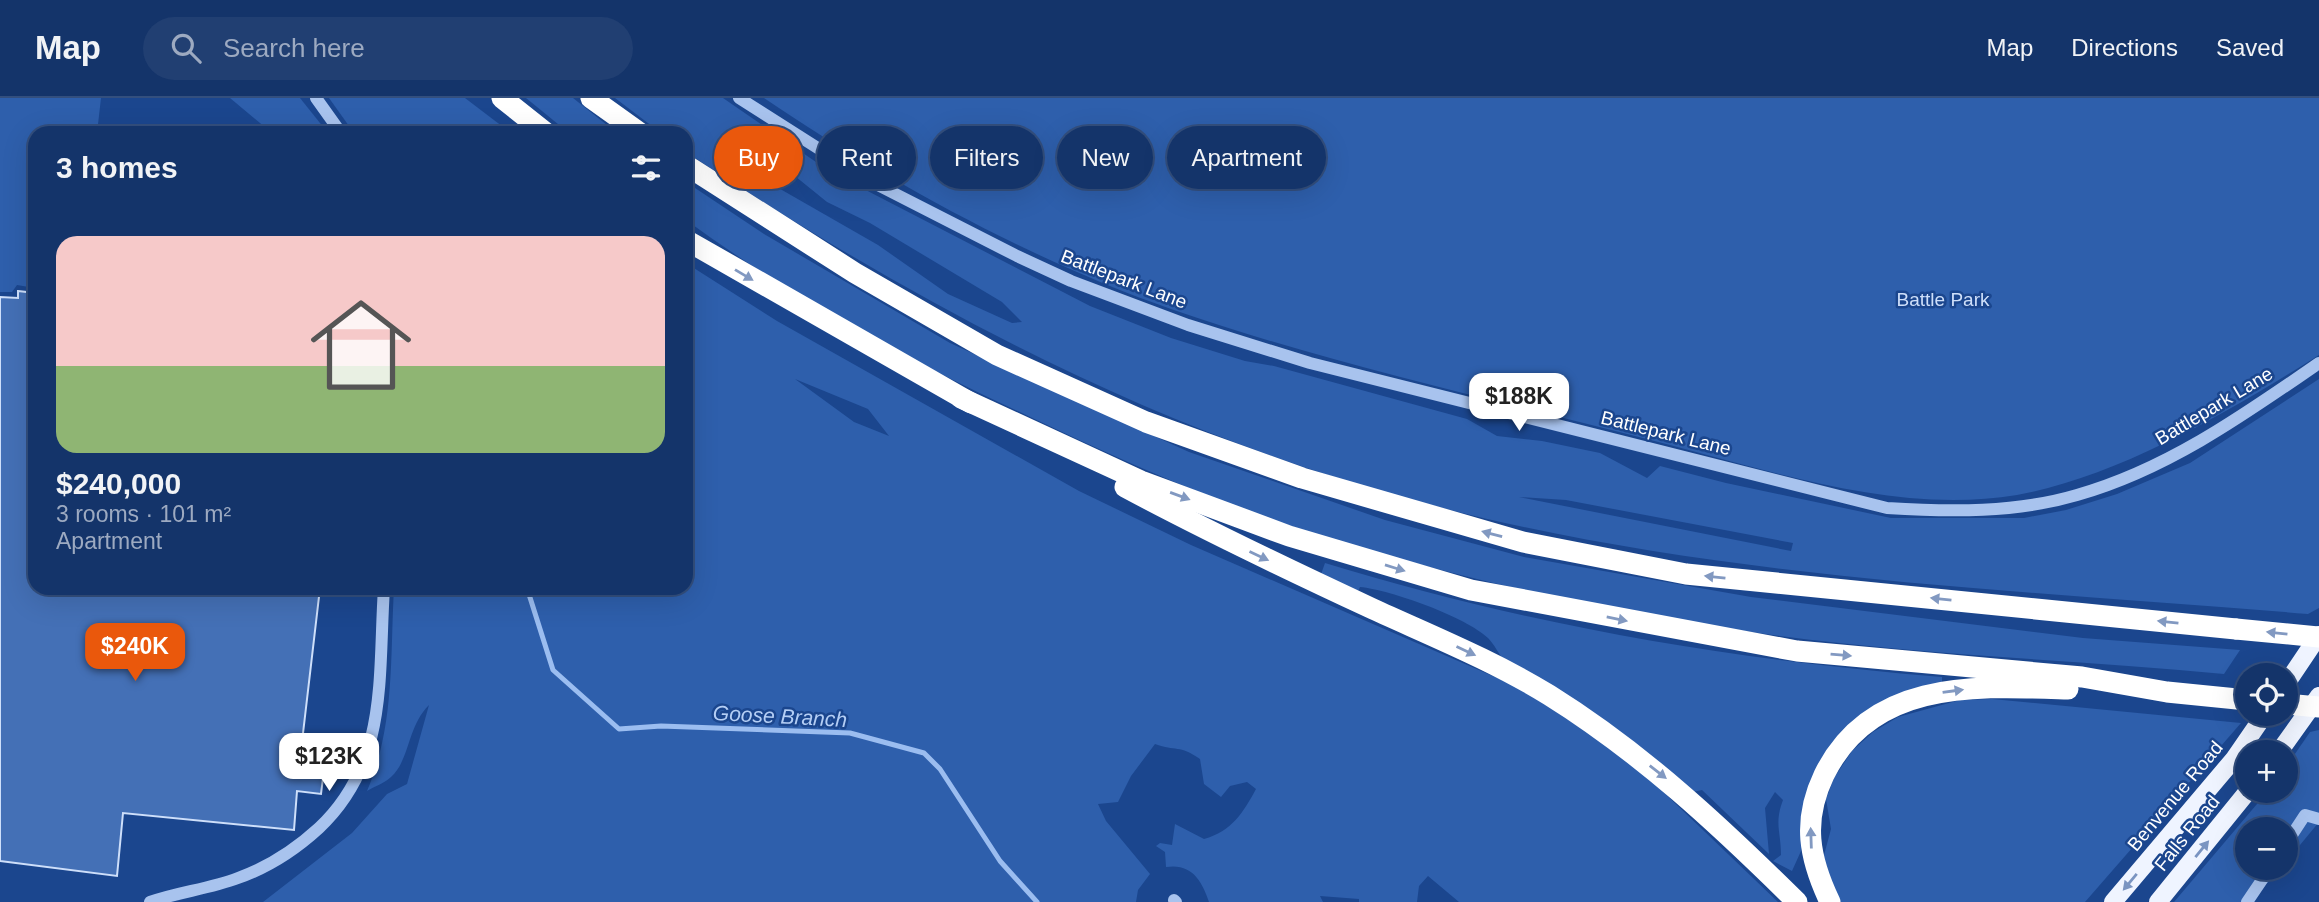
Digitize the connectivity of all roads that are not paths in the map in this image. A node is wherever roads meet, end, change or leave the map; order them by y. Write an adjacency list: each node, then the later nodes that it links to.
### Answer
1 (316, 98): 5 (street)
2 (502, 98): 6 (highway)
3 (591, 98): 7 (highway)
4 (739, 98): 10 (street, Battlepark Lane)
5 (336, 126)
6 (537, 126)
7 (630, 126)
8 (693, 169): 13 (highway, one-way to 8, bridge)
9 (693, 244): 11 (highway, one-way to 11)
10 (2319, 363)
11 (961, 398): 15 (highway, one-way to 15); 27 (highway, one-way to 27)
12 (384, 595): 26 (street)
13 (2319, 636): 14 (main road)
14 (2298, 667)
15 (2167, 692): 17 (highway); 28 (highway, one-way to 15)
16 (2319, 696): 21 (main road)
17 (2235, 699)
18 (2298, 705): 19 (highway, bridge)
19 (2319, 707)
20 (2257, 726): 29 (main road, Benvenue Road, one-way to 29)
21 (2287, 740)
22 (2238, 803): 30 (main road, Falls Road, one-way to 22)
23 (2319, 819): 24 (street)
24 (2298, 826)
25 (2262, 880): 31 (street)
26 (150, 902)
27 (1797, 902)
28 (1830, 902)
29 (2113, 902)
30 (2158, 902)
31 (2247, 902)

